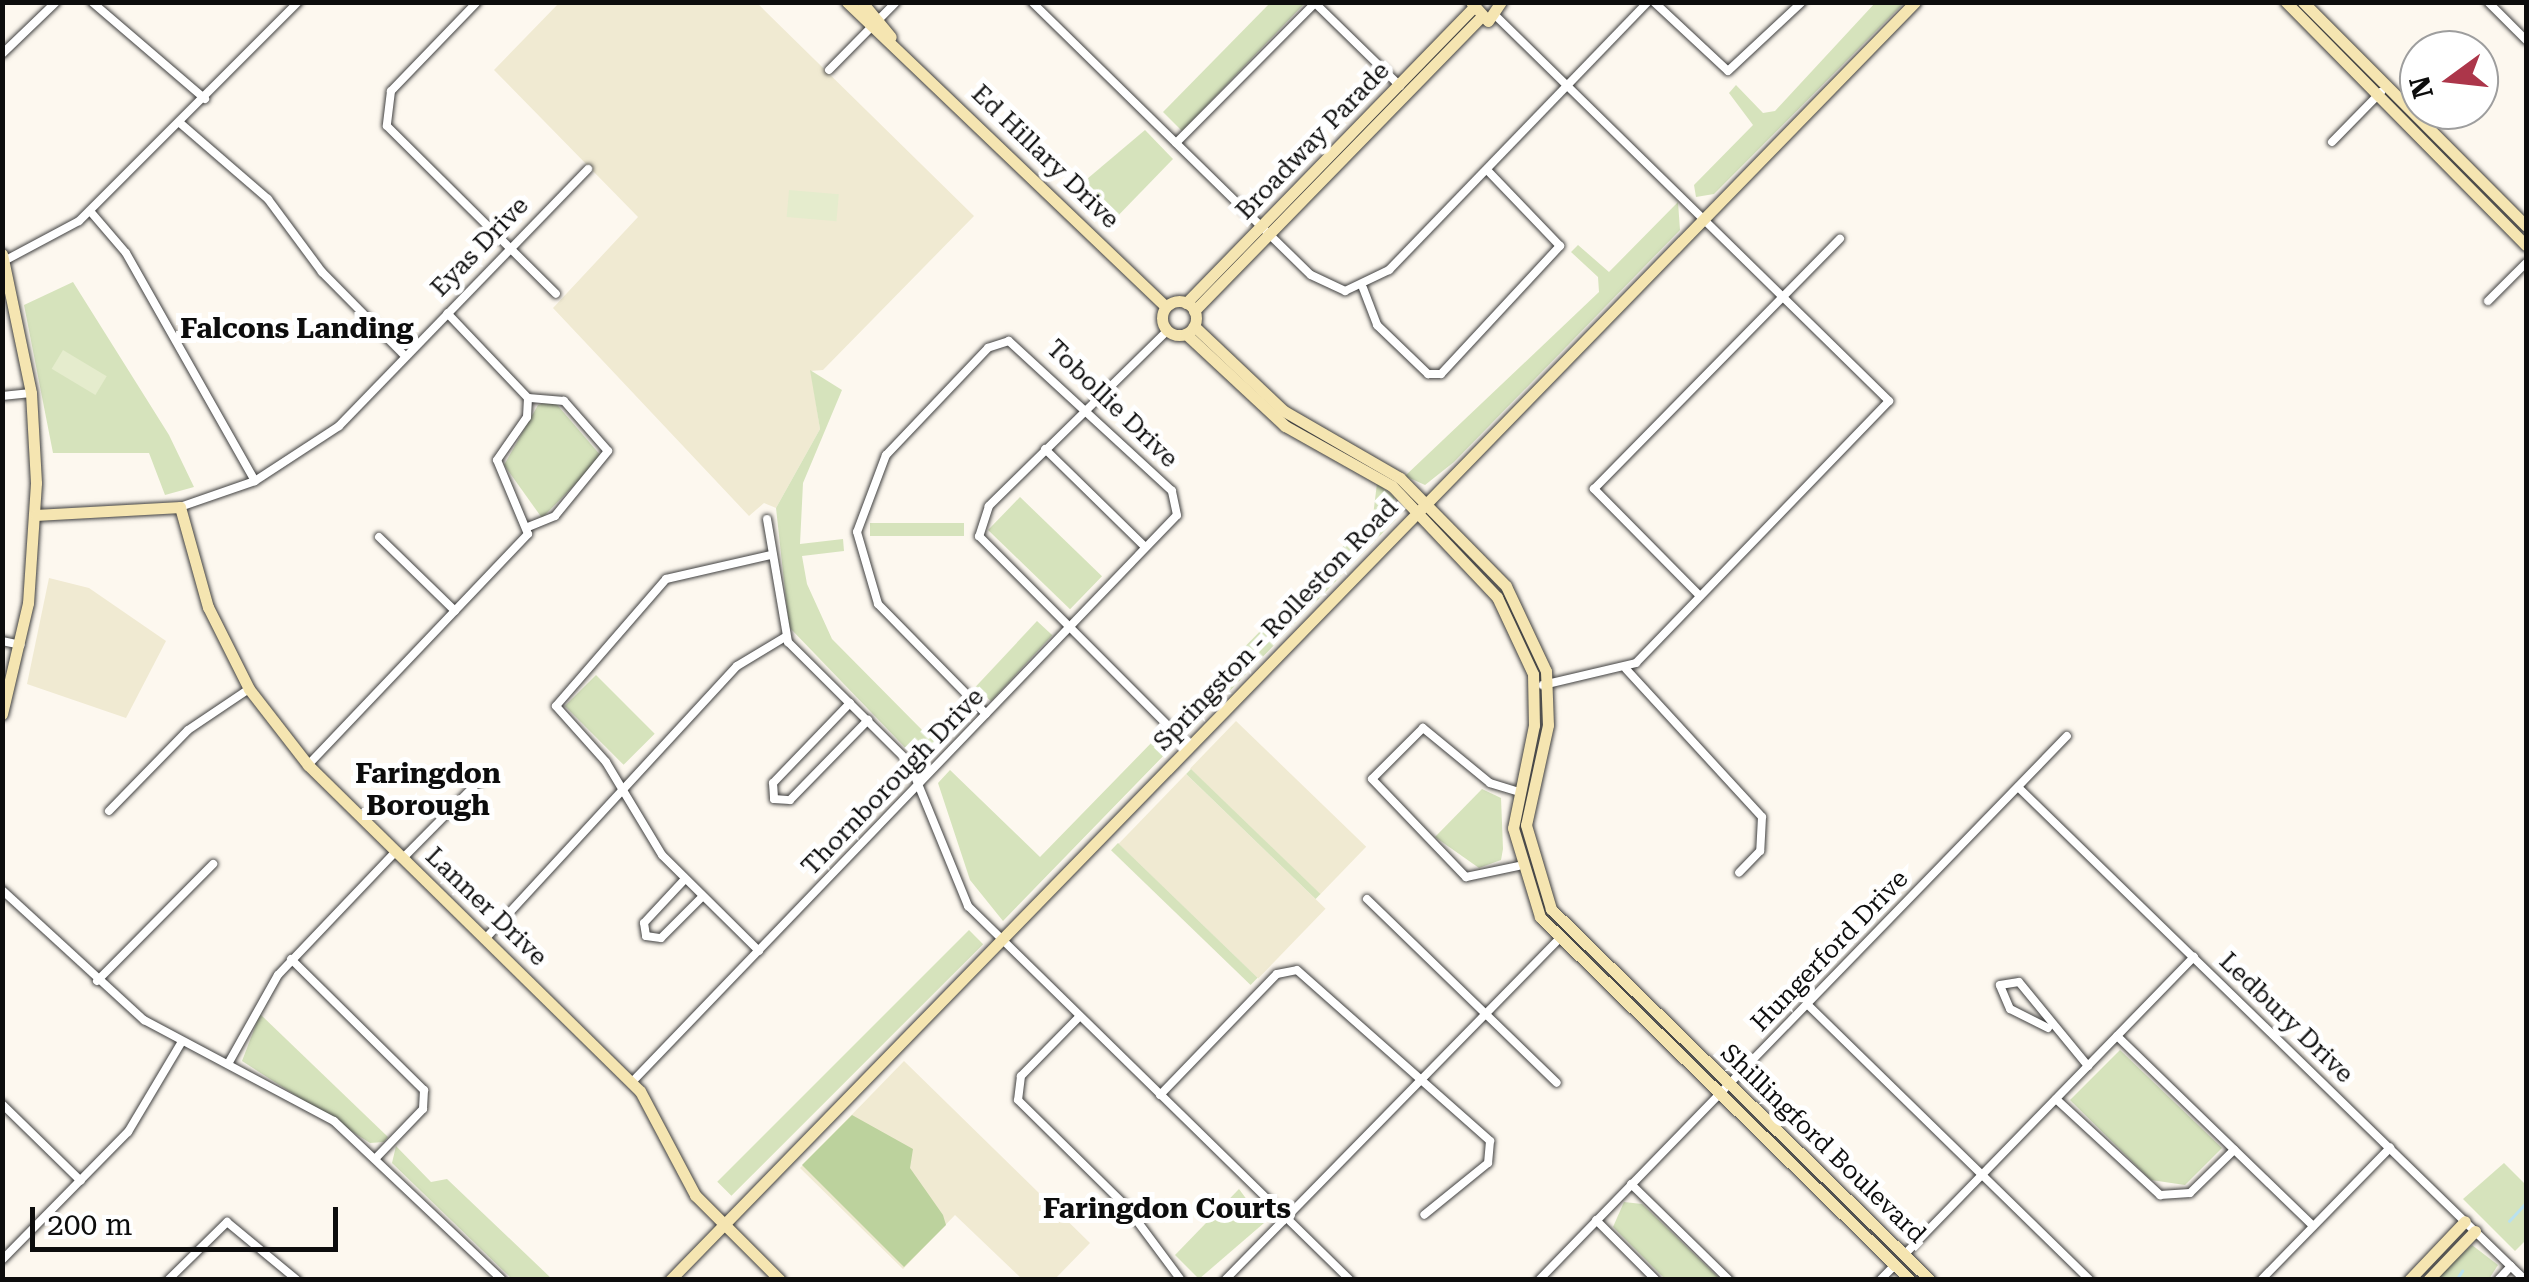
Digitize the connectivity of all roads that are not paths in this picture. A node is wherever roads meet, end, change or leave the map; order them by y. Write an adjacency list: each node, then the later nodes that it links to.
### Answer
1 (56, 2): 20 (street)
2 (92, 2): 25 (street)
3 (298, 2): 25 (street)
4 (477, 2): 37 (street)
5 (847, 2): 18 (street, Ed Hillary Drive)
6 (862, 2): 18 (street, Ed Hillary Drive)
7 (896, 2): 18 (street)
8 (1032, 2): 28 (street)
9 (1651, 2): 10 (street); 22 (street)
10 (1802, 2)
11 (1915, 2): 32 (street, Springston - Rolleston Road)
12 (2286, 2): 24 (street)
13 (2304, 2): 24 (street)
14 (2488, 2): 19 (street)
15 (1501, 3): 17 (street)
16 (1474, 11): 17 (street); 23 (street, Broadway Parade)
17 (1497, 16): 22 (street)
18 (876, 23): 21 (street); 44 (street, Ed Hillary Drive)
19 (2526, 40)
20 (2, 54)
21 (830, 70)
22 (1569, 86): 30 (street); 32 (street)
23 (1403, 88): 28 (street); 34 (street, Broadway Parade)
24 (2380, 92): 27 (street); 33 (street); 36 (street)
25 (205, 100): 26 (street)
26 (180, 123): 31 (street); 49 (street)
27 (2332, 142)
28 (1176, 143): 34 (street)
29 (588, 169): 37 (street, Eyas Drive)
30 (1486, 170): 40 (street); 40 (street)
31 (90, 211): 38 (street); 55 (street)
32 (1704, 218): 42 (street); 56 (street, Springston - Rolleston Road)
33 (2526, 226)
34 (1265, 230): 40 (street); 45 (street, Broadway Parade)
35 (1840, 239): 42 (street)
36 (2526, 245)
37 (510, 249): 41 (street); 46 (street, Eyas Drive)
38 (3, 258): 50 (street)
39 (2526, 263): 43 (street)
40 (1363, 288)
41 (556, 294)
42 (1783, 296): 66 (street); 66 (street)
43 (2488, 301)
44 (1166, 307): 45 (street); 48 (street)
45 (1190, 307): 47 (street)
46 (448, 312): 49 (street, Eyas Drive); 52 (street)
47 (1190, 330): 48 (street); 56 (street); 59 (street)
48 (1167, 331): 53 (street)
49 (405, 356): 55 (street, Eyas Drive)
50 (30, 393): 51 (street); 60 (street)
51 (2, 396)
52 (528, 398): 62 (street); 62 (street)
53 (1086, 406): 54 (street); 58 (street, Tobollie Drive); 77 (street, Tobollie Drive)
54 (1045, 448): 64 (street); 68 (street)
55 (255, 481): 57 (street, Eyas Drive)
56 (1427, 503): 59 (street, Springston - Rolleston Road); 73 (street, Shillingford Boulevard)
57 (180, 507): 60 (street, Eyas Drive); 74 (street, Lanner Drive)
58 (1180, 508): 64 (street, Thornborough Drive)
59 (1416, 514): 73 (street, Shillingford Boulevard); 80 (street, Springston - Rolleston Road)
60 (36, 515): 71 (street)
61 (767, 519): 65 (street)
62 (528, 527): 67 (street)
63 (379, 537): 67 (street)
64 (1145, 547): 68 (street, Thornborough Drive)
65 (771, 555): 69 (street); 87 (street)
66 (1700, 596): 72 (street)
67 (455, 612): 82 (street)
68 (1068, 629): 77 (street, Thornborough Drive); 80 (street)
69 (785, 637): 75 (street); 87 (street)
70 (2, 641): 71 (street)
71 (21, 645): 76 (street)
72 (1626, 668): 73 (street); 93 (street)
73 (1541, 686): 88 (street, Shillingford Boulevard); 111 (street, Shillingford Boulevard)
74 (249, 690): 82 (street, Lanner Drive); 89 (street)
75 (850, 703): 78 (street); 81 (street)
76 (2, 714)
77 (986, 714): 85 (street, Thornborough Drive)
78 (868, 720): 83 (street); 85 (street)
79 (2067, 736): 86 (street, Hungerford Drive)
80 (1188, 747): 100 (street, Springston - Rolleston Road)
81 (801, 754): 83 (street); 83 (street)
82 (308, 765): 90 (street, Lanner Drive)
83 (818, 771)
84 (485, 775): 90 (street)
85 (921, 781): 100 (street); 101 (street, Thornborough Drive)
86 (2018, 787): 102 (street, Ledbury Drive); 105 (street, Hungerford Drive)
87 (622, 790): 94 (street); 98 (street)
88 (1516, 791): 92 (street, Shillingford Boulevard); 92 (street)
89 (109, 811)
90 (399, 854): 98 (street, Lanner Drive); 103 (street)
91 (213, 864): 104 (street)
92 (1518, 866): 99 (street, Shillingford Boulevard)
93 (1739, 874)
94 (686, 879): 96 (street); 96 (street)
95 (2, 890): 104 (street)
96 (703, 896): 101 (street)
97 (1367, 900): 106 (street)
98 (486, 938): 115 (street, Lanner Drive)
99 (1559, 939): 106 (street); 111 (street, Shillingford Boulevard)
100 (1000, 940): 107 (street); 131 (street, Springston - Rolleston Road)
101 (759, 950): 115 (street, Thornborough Drive)
102 (2194, 957): 109 (street); 121 (street, Ledbury Drive)
103 (291, 959): 112 (street); 123 (street)
104 (97, 982): 110 (street)
105 (1806, 1004): 117 (street, Hungerford Drive); 124 (street)
106 (1486, 1013): 114 (street); 116 (street)
107 (1079, 1016): 118 (street); 142 (street)
108 (2048, 1028): 108 (street); 113 (street)
109 (2117, 1036): 113 (street); 122 (street)
110 (181, 1043): 112 (street); 125 (street)
111 (1680, 1045): 117 (street, Shillingford Boulevard)
112 (228, 1064): 123 (street)
113 (2088, 1066): 119 (street)
114 (1425, 1076): 118 (street); 127 (street); 128 (street)
115 (632, 1082): 131 (street, Lanner Drive)
116 (1557, 1083)
117 (1724, 1089): 126 (street, Hungerford Drive); 135 (street, Shillingford Boulevard)
118 (1160, 1095): 128 (street)
119 (2056, 1099): 122 (street); 124 (street)
120 (2, 1104): 125 (street)
121 (2390, 1148): 130 (street, Ledbury Drive); 132 (street)
122 (2234, 1150): 132 (street)
123 (376, 1158): 139 (street)
124 (1982, 1174): 135 (street); 151 (street)
125 (81, 1181): 134 (street)
126 (1631, 1184): 129 (street, Hungerford Drive); 147 (street)
127 (1424, 1215)
128 (1286, 1218): 143 (street); 144 (street)
129 (1596, 1220): 145 (street, Hungerford Drive); 146 (street)
130 (2465, 1221): 133 (street, Ledbury Drive); 153 (street)
131 (724, 1225): 140 (street, Springston - Rolleston Road); 141 (street, Lanner Drive)
132 (2313, 1226): 152 (street)
133 (2475, 1231): 136 (street, Ledbury Drive); 154 (street)
134 (2, 1260)
135 (1900, 1260): 148 (street); 149 (street, Shillingford Boulevard); 150 (street, Shillingford Boulevard)
136 (2511, 1266): 155 (street); 156 (street, Ledbury Drive)
137 (168, 1280): 138 (street)
138 (297, 1280)
139 (502, 1280)
140 (670, 1280)
141 (780, 1280)
142 (1181, 1280)
143 (1226, 1280)
144 (1350, 1280)
145 (1539, 1280)
146 (1656, 1280)
147 (1729, 1280)
148 (1880, 1280)
149 (1910, 1280)
150 (1930, 1280)
151 (2090, 1280)
152 (2261, 1280)
153 (2409, 1280)
154 (2428, 1280)
155 (2498, 1280)
156 (2525, 1280)

